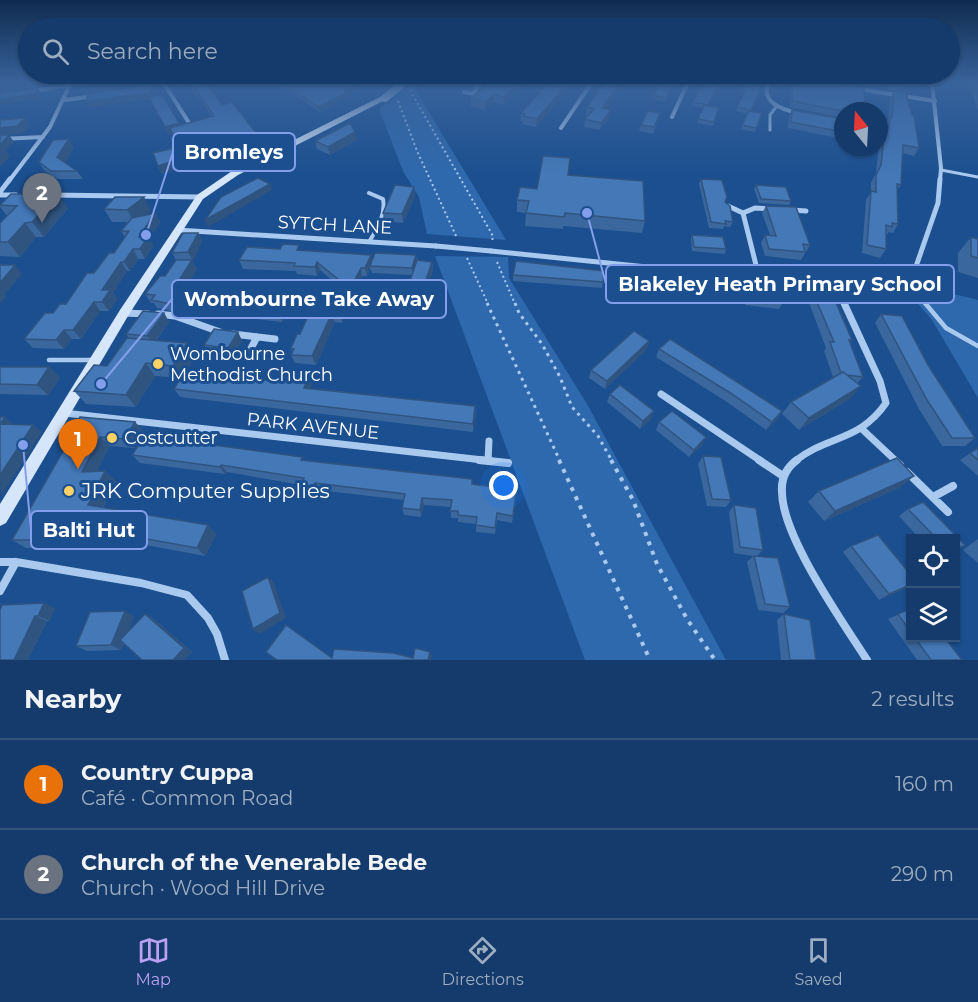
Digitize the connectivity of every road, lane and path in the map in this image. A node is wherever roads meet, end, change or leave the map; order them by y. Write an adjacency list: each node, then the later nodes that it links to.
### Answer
1 (58, 113): 14 (street)
2 (182, 113): 11 (street)
3 (356, 113): 22 (street, bridge)
4 (402, 113): 30 (path)
5 (420, 113): 31 (path)
6 (571, 113): 12 (street)
7 (674, 113): 10 (street)
8 (772, 113): 13 (lane)
9 (936, 113): 16 (street)
10 (672, 117)
11 (190, 126)
12 (561, 128)
13 (770, 130)
14 (44, 137): 15 (street); 19 (street)
15 (0, 139)
16 (941, 170): 17 (lane); 34 (street)
17 (978, 177)
18 (369, 193): 29 (lane)
19 (0, 194): 20 (street)
20 (24, 195)
21 (47, 195): 22 (street)
22 (200, 197): 28 (street)
23 (729, 206): 27 (street)
24 (776, 209): 27 (street)
25 (786, 210): 26 (street)
26 (806, 211)
27 (743, 213): 33 (street)
28 (177, 230): 29 (street, SYTCH LANE); 36 (street)
29 (369, 242): 31 (street, SYTCH LANE, bridge)
30 (461, 245)
31 (491, 251): 33 (street, SYTCH LANE); 60 (path)
32 (466, 255): 59 (path)
33 (759, 277): 35 (street, SYTCH LANE)
34 (906, 280): 35 (street, SYTCH LANE); 39 (lane)
35 (835, 282): 45 (street)
36 (124, 313): 37 (street); 42 (street)
37 (257, 337): 38 (street); 40 (street)
38 (275, 339)
39 (978, 346)
40 (248, 354)
41 (49, 360): 42 (lane)
42 (96, 360): 44 (street)
43 (661, 394): 49 (street)
44 (64, 413): 47 (street, PARK AVENUE); 52 (street)
45 (863, 430): 49 (street); 51 (street)
46 (489, 441): 47 (street)
47 (488, 461): 48 (street, PARK AVENUE)
48 (508, 463)
49 (783, 476): 61 (street)
50 (953, 486): 51 (street)
51 (933, 497): 53 (street)
52 (3, 506): 54 (street)
53 (948, 512)
54 (0, 518)
55 (0, 562): 56 (street)
56 (16, 562): 57 (street); 58 (street)
57 (0, 591)
58 (225, 660)
59 (650, 660)
60 (715, 660)
61 (867, 660)

